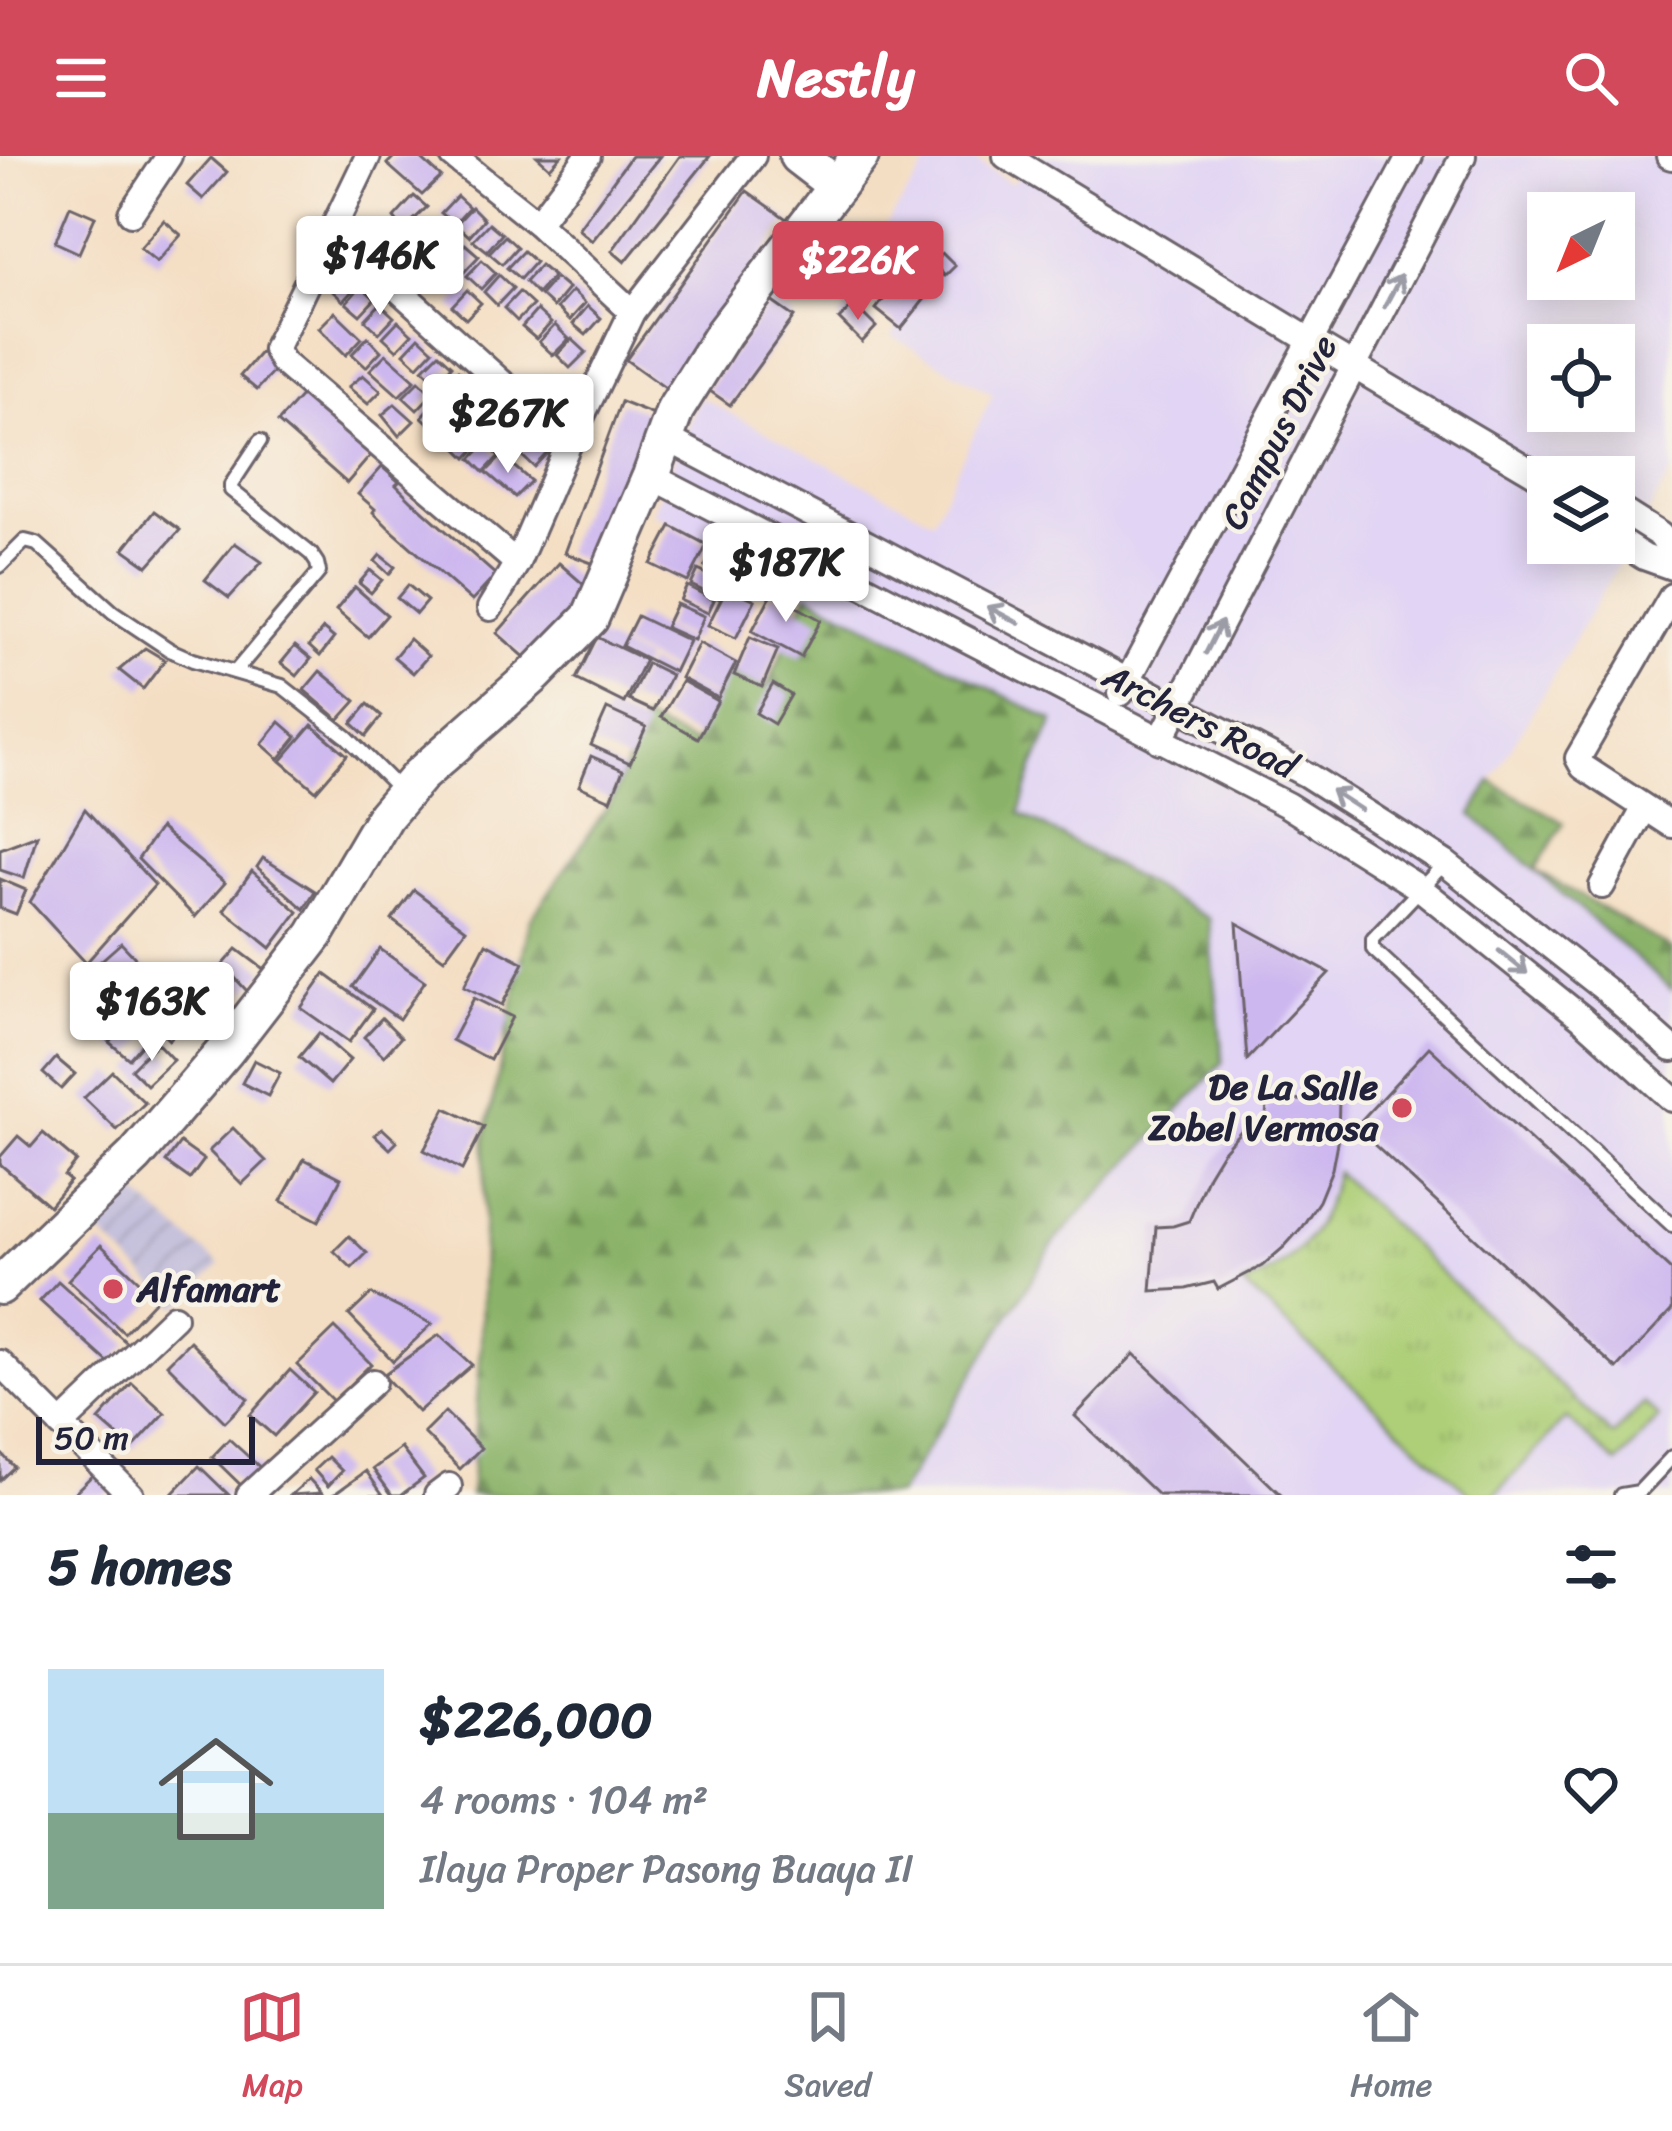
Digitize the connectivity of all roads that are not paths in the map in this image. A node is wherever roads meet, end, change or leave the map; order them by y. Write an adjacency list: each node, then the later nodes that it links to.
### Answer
1 (169, 156): 12 (street)
2 (368, 156): 14 (street)
3 (453, 156): 13 (street)
4 (588, 156): 13 (street)
5 (753, 156): 15 (street)
6 (798, 156): 11 (street)
7 (860, 156): 11 (street)
8 (1006, 156): 16 (street)
9 (1410, 156): 16 (street, Campus Drive)
10 (1463, 156): 17 (street, Campus Drive, one-way to 10)
11 (837, 186): 18 (street)
12 (131, 213)
13 (537, 223): 15 (street)
14 (332, 230): 20 (street); 26 (street)
15 (632, 312): 20 (street)
16 (1311, 341): 17 (street); 32 (street, Campus Drive)
17 (1354, 366): 21 (street); 33 (street, Campus Drive, one-way to 17)
18 (664, 437): 22 (street); 32 (street, Archers Road, one-way to 18)
19 (260, 441): 31 (lane)
20 (569, 443): 26 (street)
21 (1527, 469)
22 (651, 476): 34 (street, Archers Road); 36 (street)
23 (1635, 519): 25 (street)
24 (1635, 551): 28 (street)
25 (1672, 552)
26 (518, 563): 30 (street)
27 (0, 566): 31 (lane)
28 (1672, 567)
29 (1672, 596): 37 (street)
30 (490, 608)
31 (235, 672): 36 (lane)
32 (1128, 680): 33 (street, Archers Road); 34 (street, Campus Drive)
33 (1178, 706): 35 (street, Campus Drive); 39 (street, Archers Road, one-way to 33)
34 (1109, 715): 35 (street, Archers Road)
35 (1160, 741): 41 (street, Archers Road)
36 (404, 794): 45 (street)
37 (1643, 808): 38 (street); 40 (street)
38 (1672, 826)
39 (1445, 863): 41 (lane); 42 (street, Archers Road)
40 (1602, 886)
41 (1421, 889): 43 (street, Archers Road, one-way to 43); 44 (lane)
42 (1672, 1049)
43 (1672, 1100)
44 (1672, 1225)
45 (0, 1286)
46 (174, 1317): 49 (street)
47 (0, 1363): 49 (street)
48 (373, 1382): 53 (street)
49 (61, 1425): 52 (street)
50 (1672, 1457): 51 (lane)
51 (1642, 1493): 54 (lane)
52 (131, 1495)
53 (250, 1495)
54 (1621, 1495)

